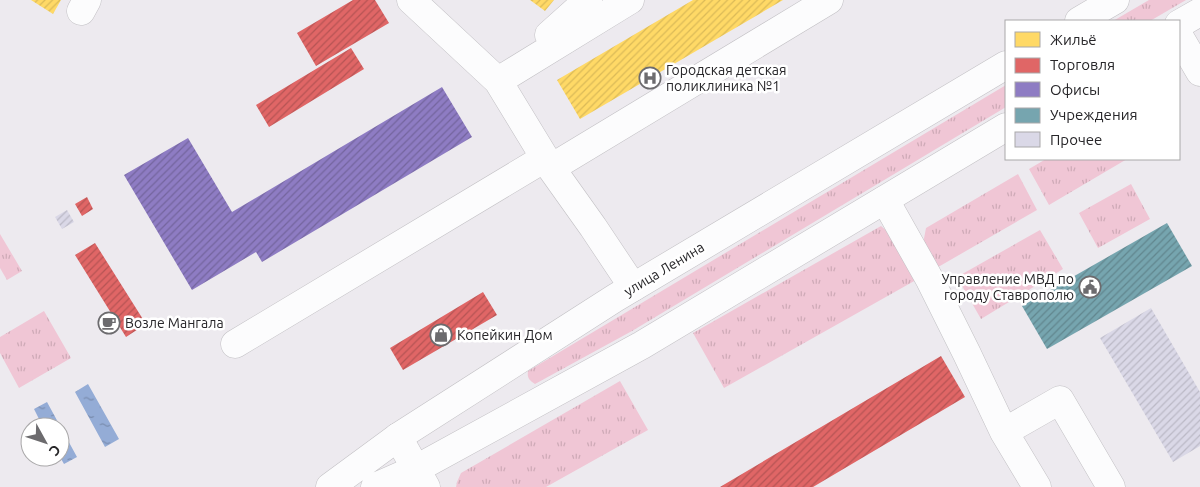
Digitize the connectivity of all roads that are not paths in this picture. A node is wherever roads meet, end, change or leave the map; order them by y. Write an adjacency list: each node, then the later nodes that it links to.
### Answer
1 (411, 0): 12 (main road)
2 (588, 0): 12 (main road)
3 (630, 0): 12 (main road)
4 (829, 0): 14 (main road)
5 (1107, 2): 7 (main road)
6 (1200, 12): 8 (main road)
7 (1080, 20)
8 (1180, 23)
9 (1180, 38): 11 (main road)
10 (1005, 66): 16 (main road, улица Ленина)
11 (1200, 72)
12 (498, 81): 14 (main road)
13 (1005, 128): 15 (main road)
14 (548, 163): 16 (main road); 17 (main road)
15 (885, 200): 18 (main road); 20 (main road)
16 (633, 288): 19 (main road, улица Ленина)
17 (235, 344)
18 (1004, 432): 23 (main road); 24 (main road)
19 (398, 437): 20 (main road); 21 (main road, улица Ленина)
20 (421, 478): 22 (main road)
21 (330, 487)
22 (375, 487)
23 (1037, 487)
24 (1111, 487)

